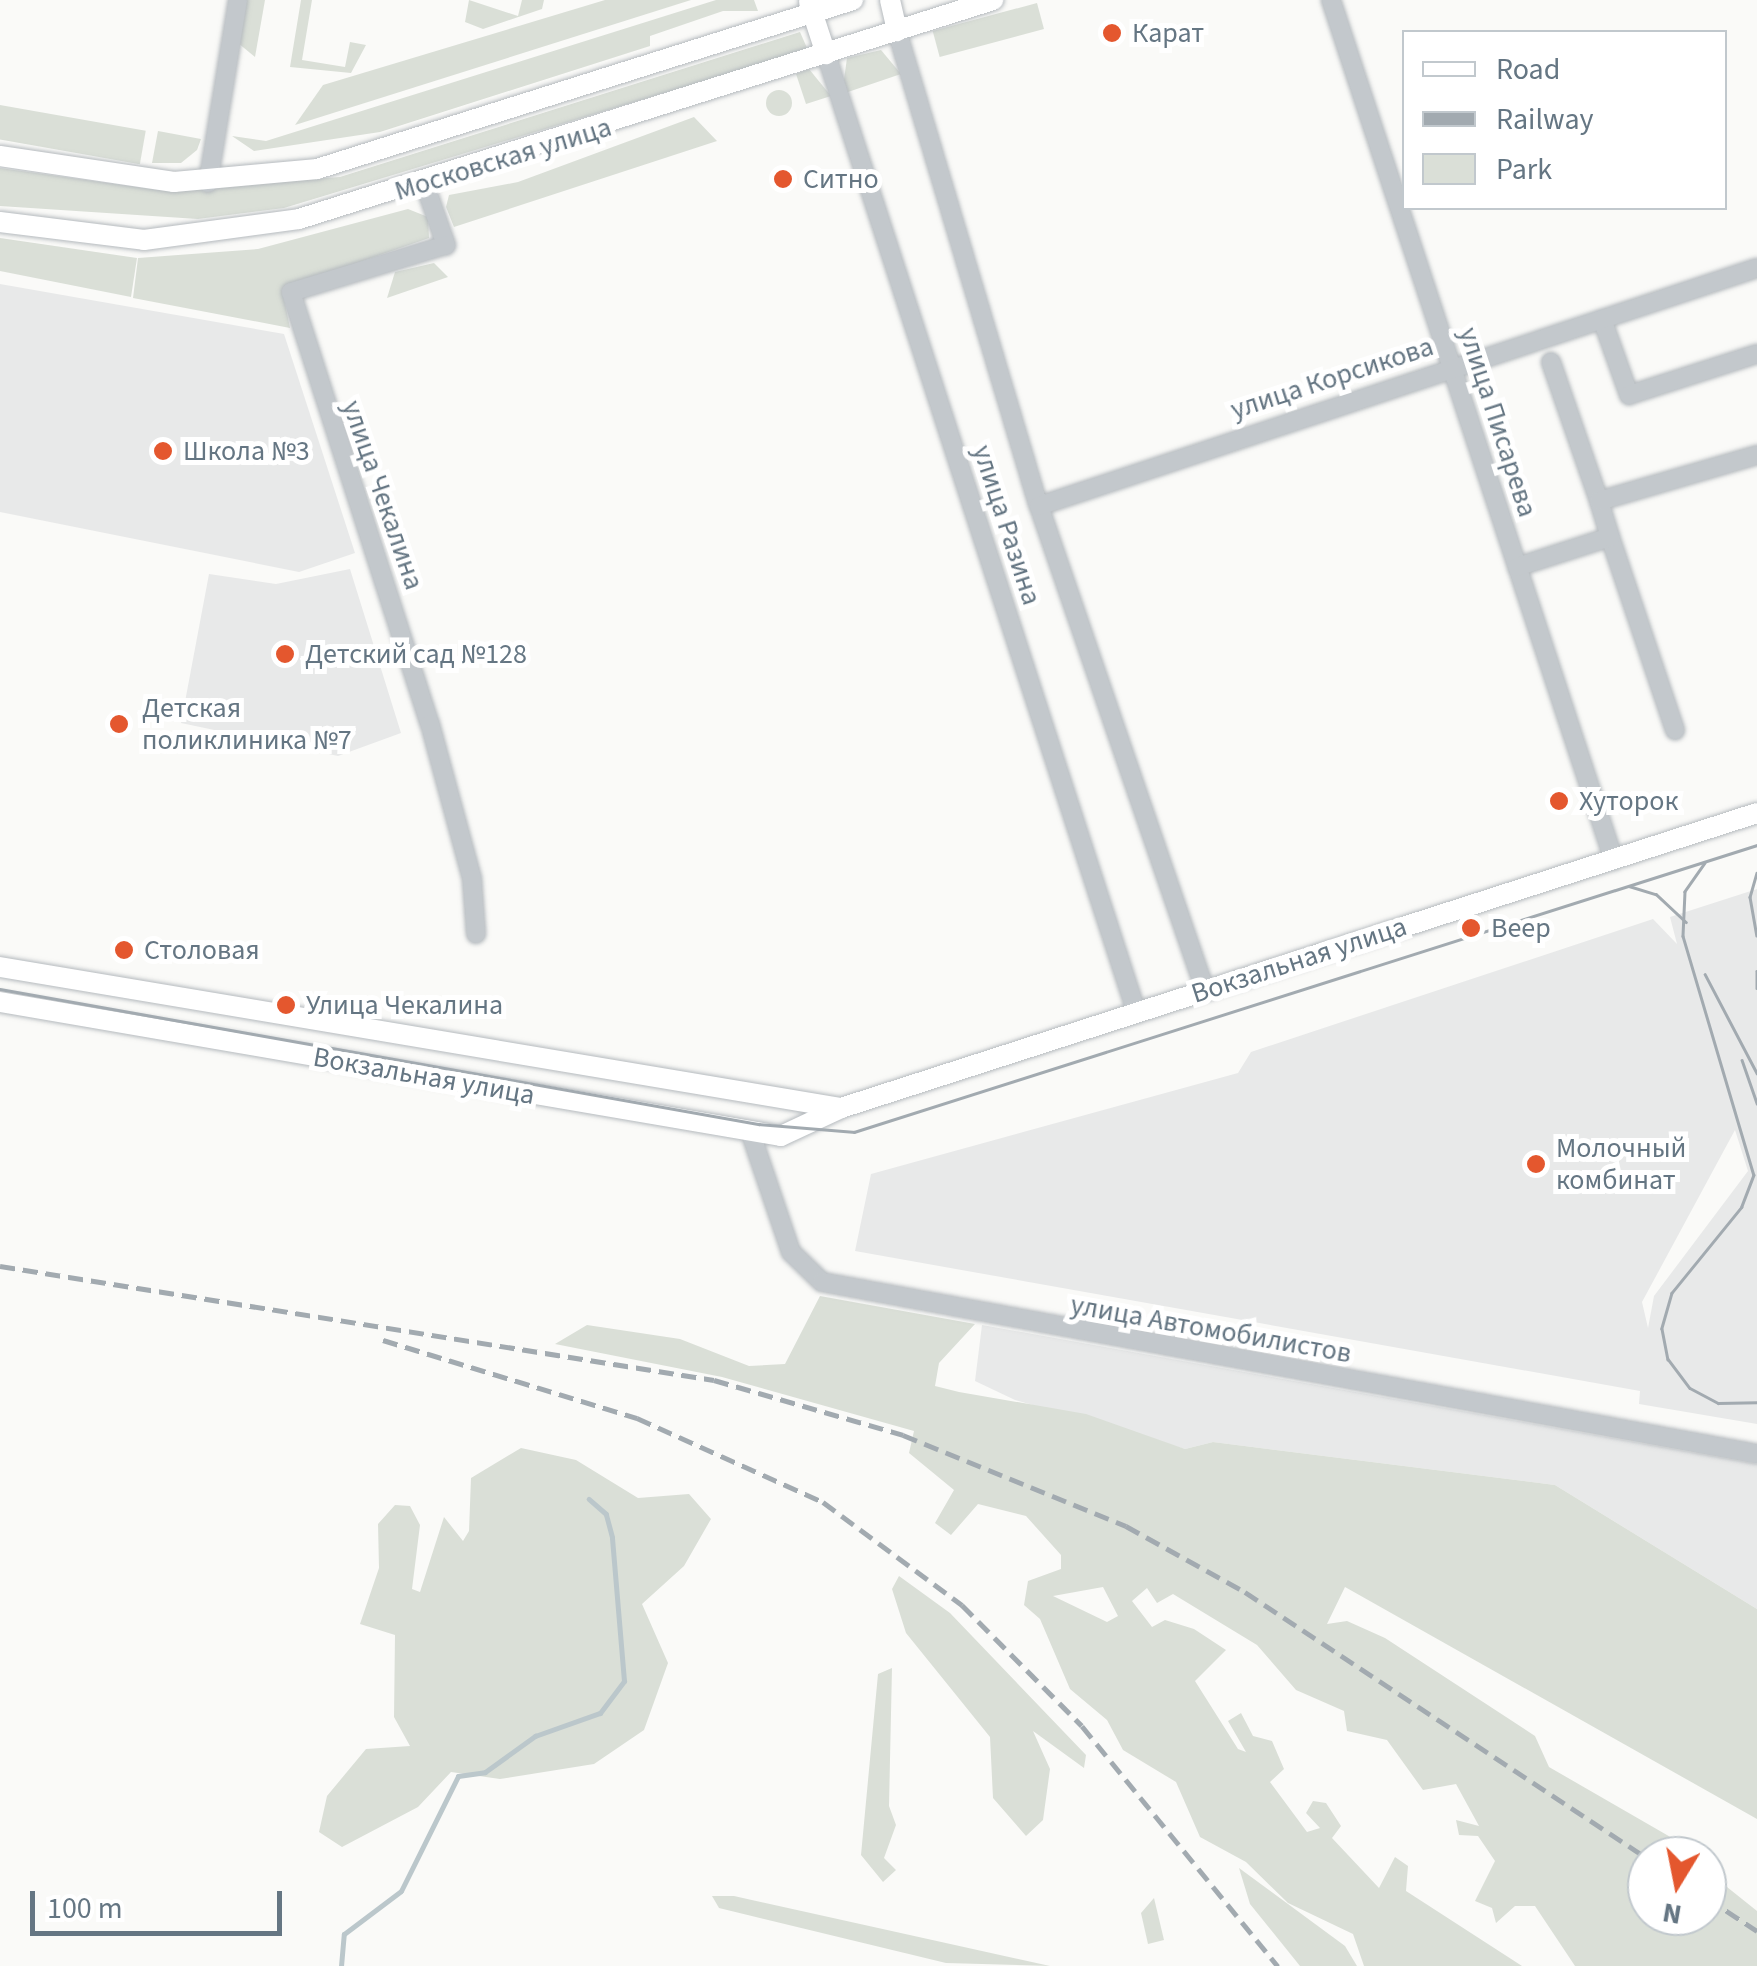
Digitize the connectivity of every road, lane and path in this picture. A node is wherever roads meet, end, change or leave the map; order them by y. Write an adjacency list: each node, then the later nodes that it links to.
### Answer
1 (238, 0): 10 (street)
2 (853, 0): 6 (main road, Московская улица)
3 (890, 0): 7 (main road)
4 (993, 0): 7 (main road, Московская улица)
5 (1330, 0): 17 (street, улица Писарева)
6 (810, 6): 8 (main road); 10 (main road, Московская улица)
7 (897, 31): 8 (main road, Московская улица); 20 (street, улица Разина)
8 (826, 54): 11 (main road, Московская улица); 30 (street, улица Разина)
9 (0, 156): 10 (main road, Московская улица)
10 (208, 183)
11 (425, 185): 12 (main road, Московская улица); 26 (street, улица Чекалина)
12 (0, 222)
13 (1757, 268): 14 (street, улица Корсикова)
14 (1602, 319): 15 (street); 17 (street, улица Корсикова)
15 (1757, 354)
16 (1551, 362): 19 (street)
17 (1452, 368): 20 (street, улица Корсикова); 22 (street, улица Писарева)
18 (1757, 455): 19 (street)
19 (1599, 501): 21 (street)
20 (1039, 506): 28 (street, улица Разина)
21 (1610, 537): 22 (street); 23 (street)
22 (1517, 567): 25 (street, улица Писарева)
23 (1675, 730)
24 (1757, 814): 25 (main road, Вокзальная улица)
25 (1614, 861): 28 (main road, Вокзальная улица)
26 (476, 934)
27 (0, 966): 31 (main road, Вокзальная улица)
28 (1205, 990): 30 (main road, Вокзальная улица)
29 (0, 1002): 32 (main road, Вокзальная улица)
30 (1136, 1014): 31 (main road, Вокзальная улица)
31 (842, 1108): 32 (main road, Вокзальная улица)
32 (751, 1134): 33 (street, улица Автомобилистов)
33 (1757, 1454)

